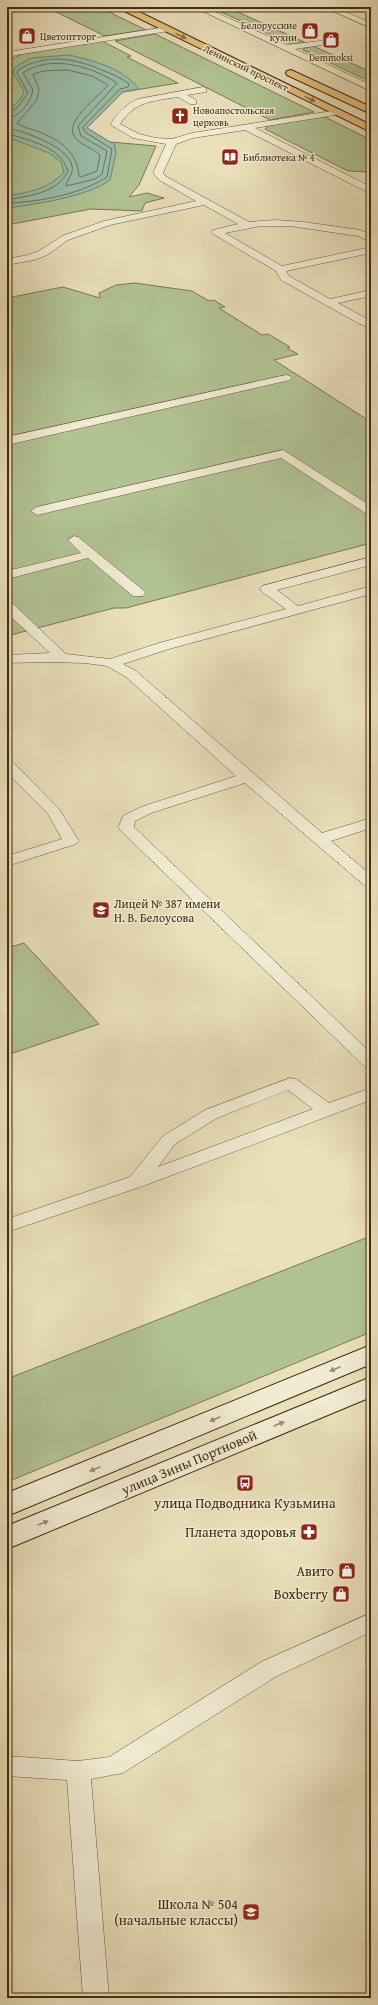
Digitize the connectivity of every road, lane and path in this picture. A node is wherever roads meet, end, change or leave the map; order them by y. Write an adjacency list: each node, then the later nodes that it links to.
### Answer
1 (121, 7): 5 (main road, Ленинский проспект)
2 (198, 7): 7 (lane)
3 (328, 7): 4 (lane)
4 (371, 26)
5 (166, 29): 8 (lane); 15 (main road, Ленинский проспект, one-way to 15)
6 (324, 42): 7 (lane)
7 (286, 48): 10 (lane)
8 (7, 56)
9 (279, 68): 14 (main road, Ленинский проспект)
10 (371, 88)
11 (203, 90): 12 (lane)
12 (179, 94): 13 (lane); 18 (lane)
13 (193, 102)
14 (371, 111)
15 (335, 112): 16 (lane); 17 (main road, Ленинский проспект)
16 (246, 127): 18 (lane); 19 (lane)
17 (371, 129)
18 (172, 142): 20 (lane)
19 (371, 191)
20 (205, 202): 21 (lane); 24 (lane)
21 (248, 225): 22 (lane); 25 (lane)
22 (371, 239)
23 (371, 250): 25 (lane)
24 (7, 262)
25 (280, 269): 27 (lane)
26 (371, 293): 27 (lane)
27 (328, 302): 28 (lane)
28 (371, 325)
29 (286, 378): 30 (lane)
30 (7, 442)
31 (371, 511): 32 (lane)
32 (47, 517)
33 (74, 540): 34 (lane)
34 (91, 554): 36 (lane); 38 (lane)
35 (371, 561): 40 (lane)
36 (7, 575)
37 (371, 590): 40 (lane)
38 (138, 593)
39 (7, 606): 41 (lane)
40 (296, 610): 43 (lane)
41 (61, 656): 42 (lane); 43 (lane)
42 (7, 659)
43 (111, 663): 45 (lane)
44 (7, 764): 48 (lane)
45 (247, 777): 47 (lane); 50 (lane)
46 (371, 823): 47 (lane)
47 (320, 839): 49 (lane)
48 (7, 861)
49 (371, 883)
50 (371, 1063)
51 (371, 1094): 52 (lane)
52 (327, 1111): 53 (lane); 53 (lane)
53 (136, 1182): 54 (lane)
54 (7, 1226)
55 (371, 1354): 57 (main road, one-way to 57)
56 (371, 1386): 58 (main road, улица Зины Портновой, one-way to 56)
57 (7, 1505)
58 (7, 1538)
59 (371, 1622): 61 (lane)
60 (7, 1766): 61 (lane)
61 (78, 1771): 62 (lane)
62 (96, 1998)

